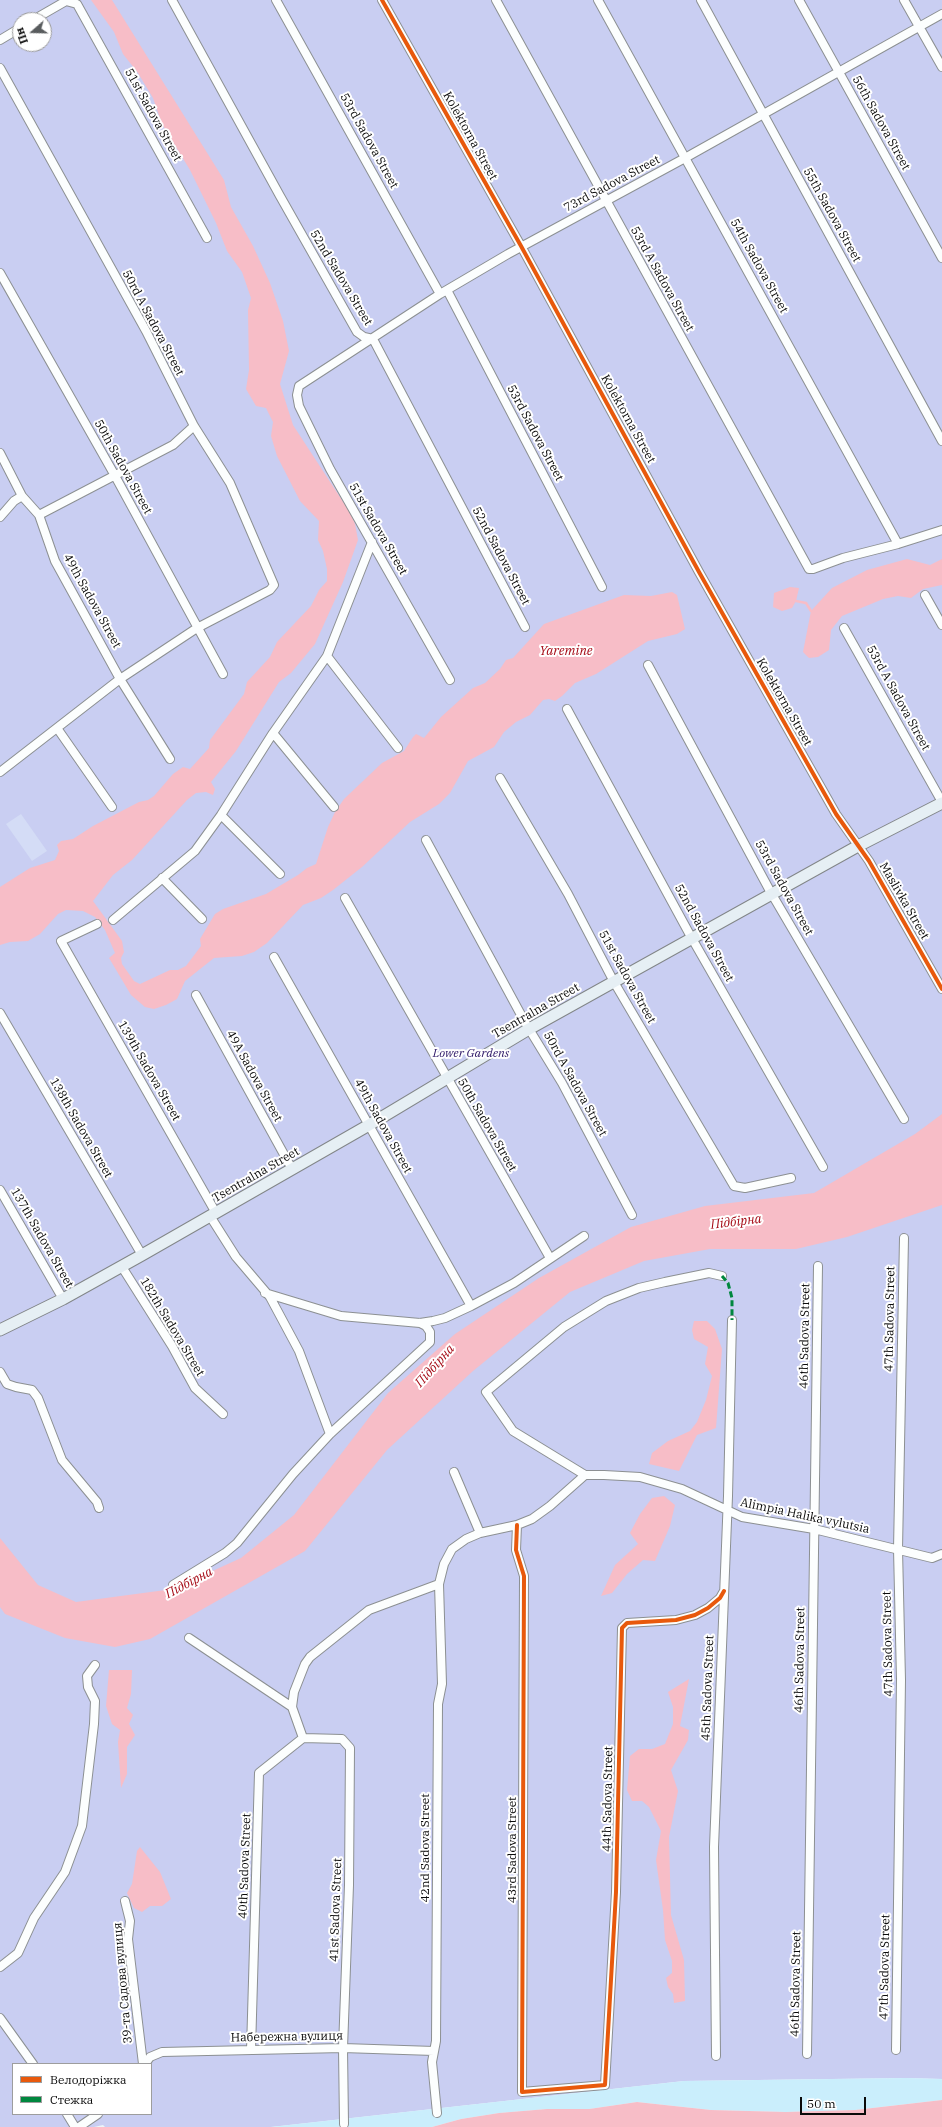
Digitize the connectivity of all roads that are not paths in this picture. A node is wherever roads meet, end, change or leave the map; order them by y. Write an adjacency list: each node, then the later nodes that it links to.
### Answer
1 (172, 0): 25 (street, 52nd Sadova Street)
2 (276, 0): 24 (street, 53rd Sadova Street)
3 (382, 0): 21 (street, Kolektorna Street)
4 (496, 0): 19 (street, 53rd A Sadova Street)
5 (598, 0): 18 (street, 54th Sadova Street)
6 (701, 0): 17 (street, 55th Sadova Street)
7 (799, 0): 16 (street, 56th Sadova Street)
8 (904, 0): 11 (street)
9 (47, 12): 20 (street, 51st Sadova Street)
10 (942, 14): 11 (street, 73rd Sadova Street)
11 (919, 27): 14 (street); 16 (street, 73rd Sadova Street)
12 (12, 33): 13 (street)
13 (0, 40)
14 (942, 67)
15 (0, 68): 27 (street, 50rd A Sadova Street)
16 (838, 72): 17 (street, 73rd Sadova Street); 22 (street, 56th Sadova Street)
17 (763, 113): 18 (street, 73rd Sadova Street); 28 (street, 55th Sadova Street)
18 (686, 158): 19 (street, 73rd Sadova Street); 36 (street, 54th Sadova Street)
19 (605, 200): 21 (street, 73rd Sadova Street); 36 (street, 53rd A Sadova Street)
20 (207, 238)
21 (521, 246): 24 (street, 73rd Sadova Street); 60 (street, Kolektorna Street)
22 (942, 258)
23 (0, 273): 30 (street, 50th Sadova Street)
24 (443, 292): 25 (street, 73rd Sadova Street); 37 (street, 53rd Sadova Street)
25 (373, 339): 26 (street, 73rd Sadova Street); 40 (street, 52nd Sadova Street)
26 (299, 386): 35 (street, 51st Sadova Street)
27 (194, 426): 30 (street); 41 (street, 50rd A Sadova Street)
28 (942, 441)
29 (0, 453): 31 (street, 49th Sadova Street)
30 (114, 474): 32 (street); 41 (street, 50th Sadova Street)
31 (22, 496): 32 (street, 49th Sadova Street); 33 (street)
32 (39, 515): 46 (street, 49th Sadova Street)
33 (0, 517)
34 (942, 530): 36 (street)
35 (372, 542): 43 (street); 47 (street, 51st Sadova Street)
36 (898, 544)
37 (602, 587)
38 (925, 594): 39 (street)
39 (942, 625)
40 (525, 626)
41 (197, 628): 45 (street, 50th Sadova Street); 46 (street)
42 (844, 628): 55 (street, 53rd A Sadova Street)
43 (327, 656): 50 (street); 51 (street)
44 (648, 665): 63 (street, 53rd Sadova Street)
45 (223, 674)
46 (120, 679): 49 (street); 52 (street, 49th Sadova Street)
47 (450, 680)
48 (567, 709): 68 (street, 52nd Sadova Street)
49 (57, 728): 53 (street); 56 (street)
50 (273, 733): 57 (street); 58 (street)
51 (398, 748)
52 (170, 759)
53 (0, 772)
54 (500, 778): 70 (street, 51st Sadova Street)
55 (942, 802): 60 (street, Tsentralna Street)
56 (112, 807)
57 (334, 807)
58 (221, 815): 61 (street); 62 (street)
59 (426, 840): 74 (street, 50rd A Sadova Street)
60 (858, 846): 63 (street, Tsentralna Street); 71 (street, Maslivka Street)
61 (280, 874)
62 (162, 878): 65 (street); 66 (street)
63 (772, 894): 68 (street, Tsentralna Street); 76 (street, 53rd Sadova Street)
64 (345, 898): 75 (street, 50th Sadova Street)
65 (202, 919)
66 (112, 920)
67 (97, 924): 82 (street, 139th Sadova Street)
68 (693, 938): 70 (street, Tsentralna Street); 78 (street, 52nd Sadova Street)
69 (274, 957): 77 (street, 49th Sadova Street)
70 (614, 982): 74 (street, Tsentralna Street); 80 (street, 51st Sadova Street)
71 (942, 989)
72 (196, 995): 79 (street, 49A Sadova Street)
73 (0, 1013): 86 (street, 138th Sadova Street)
74 (529, 1029): 75 (street, Tsentralna Street); 83 (street, 50rd A Sadova Street)
75 (446, 1079): 77 (street, Tsentralna Street); 87 (street, 50th Sadova Street)
76 (904, 1119)
77 (369, 1125): 79 (street, Tsentralna Street); 93 (street, 49th Sadova Street)
78 (823, 1167)
79 (292, 1169): 82 (street, Tsentralna Street)
80 (791, 1178)
81 (0, 1190): 92 (street, 137th Sadova Street)
82 (213, 1214): 86 (street, Tsentralna Street); 91 (street, 139th Sadova Street)
83 (632, 1215)
84 (584, 1236): 87 (street)
85 (904, 1238): 107 (street, 47th Sadova Street)
86 (142, 1255): 89 (street, Tsentralna Street)
87 (550, 1258): 93 (street)
88 (818, 1266): 105 (street, 46th Sadova Street)
89 (122, 1267): 92 (street, Tsentralna Street); 98 (street, 182th Sadova Street)
90 (722, 1276): 101 (street)
91 (265, 1293): 95 (street); 99 (street, 139th Sadova Street)
92 (62, 1299): 96 (street, Tsentralna Street)
93 (471, 1306): 95 (street)
94 (732, 1320): 103 (street, 45th Sadova Street)
95 (424, 1322): 99 (street)
96 (0, 1330)
97 (0, 1372): 102 (street)
98 (223, 1414)
99 (330, 1434): 110 (street)
100 (454, 1472): 106 (street)
101 (585, 1475): 103 (street, Alimpia Halika vylutsia); 104 (street)
102 (99, 1508)
103 (727, 1511): 105 (street, Alimpia Halika vylutsia); 111 (street, 45th Sadova Street)
104 (517, 1525): 106 (street); 128 (street, 43rd Sadova Street)
105 (814, 1529): 107 (street, Alimpia Halika vylutsia); 123 (street, 46th Sadova Street)
106 (480, 1533): 109 (street)
107 (898, 1549): 108 (street, Alimpia Halika vylutsia); 121 (street, 47th Sadova Street)
108 (942, 1554)
109 (439, 1584): 114 (street); 122 (street, 42nd Sadova Street)
110 (173, 1585)
111 (724, 1591): 124 (street, 45th Sadova Street); 128 (street, 44th Sadova Street)
112 (188, 1638): 114 (street)
113 (95, 1665): 117 (street)
114 (292, 1706): 115 (street)
115 (303, 1738): 119 (street, 41st Sadova Street); 120 (street, 40th Sadova Street)
116 (125, 1901): 126 (street, 39-та Садова вулиця)
117 (0, 1967)
118 (0, 2018): 125 (street)
119 (343, 2048): 120 (street, Набережна вулиця); 122 (street, Набережна вулиця); 132 (street, 41st Sadova Street)
120 (251, 2050): 127 (street, Набережна вулиця)
121 (896, 2050)
122 (434, 2051): 129 (street, 42nd Sadova Street)
123 (806, 2054)
124 (716, 2056)
125 (32, 2063)
126 (144, 2063)
127 (145, 2063)
128 (605, 2085)
129 (437, 2113)
130 (68, 2115): 133 (street)
131 (97, 2115): 134 (street)
132 (344, 2124)
133 (75, 2127)
134 (79, 2127)

